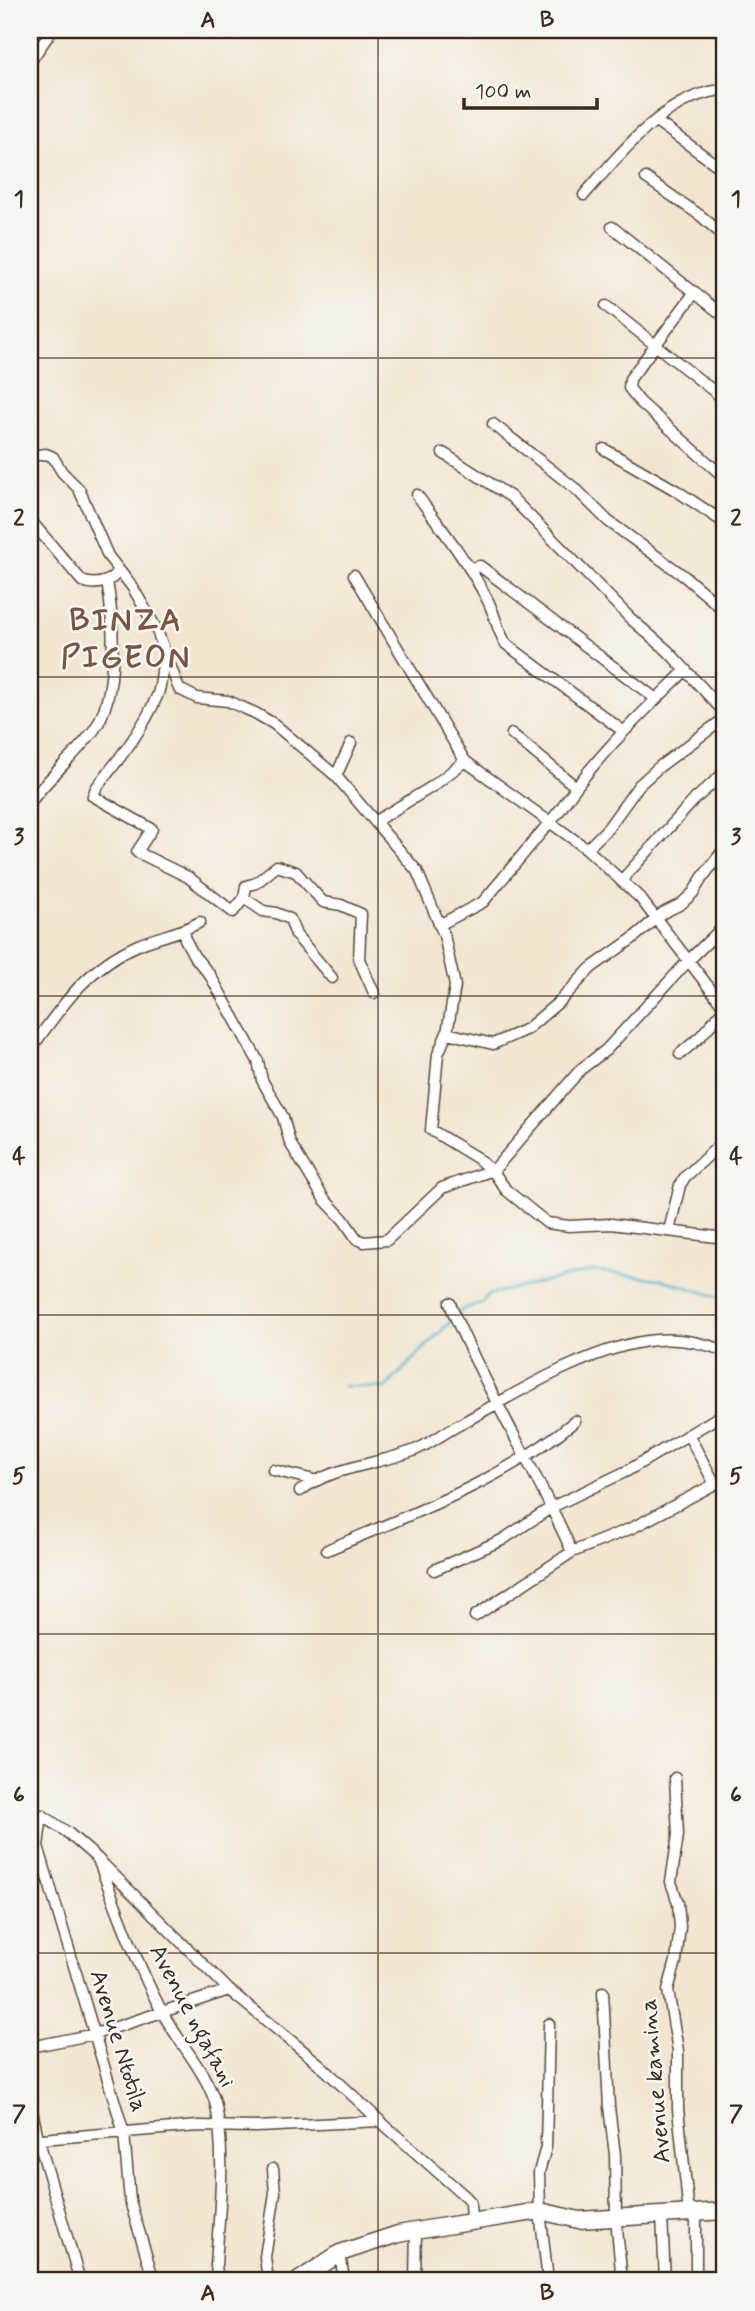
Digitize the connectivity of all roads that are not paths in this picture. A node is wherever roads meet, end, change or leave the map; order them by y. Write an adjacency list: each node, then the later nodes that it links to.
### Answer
1 (51, 30): 2 (street)
2 (30, 62)
3 (725, 90): 4 (street)
4 (656, 121): 5 (street); 7 (street)
5 (725, 171)
6 (646, 178): 9 (street)
7 (584, 195)
8 (612, 227): 10 (street)
9 (725, 237)
10 (695, 292): 12 (street); 13 (street)
11 (606, 306): 13 (street)
12 (725, 317)
13 (656, 346): 14 (street); 19 (street)
14 (725, 400)
15 (494, 424): 27 (street)
16 (604, 449): 22 (street)
17 (443, 453): 29 (street)
18 (30, 456): 24 (street)
19 (725, 478)
20 (417, 495): 23 (street)
21 (30, 520): 26 (street)
22 (725, 523)
23 (470, 568): 30 (street); 32 (street)
24 (118, 571): 26 (street); 28 (street)
25 (354, 575): 35 (street)
26 (107, 581): 39 (street)
27 (725, 611)
28 (166, 653): 37 (street); 45 (street)
29 (686, 670): 30 (street); 31 (street)
30 (656, 699): 32 (street)
31 (725, 715): 43 (street)
32 (623, 731): 38 (street)
33 (512, 734): 38 (street)
34 (351, 743): 37 (street)
35 (466, 761): 40 (street); 41 (street)
36 (725, 772): 44 (street)
37 (336, 776): 40 (street)
38 (576, 787): 41 (street)
39 (30, 803)
40 (376, 821): 48 (street)
41 (549, 821): 43 (street); 48 (street)
42 (725, 848): 46 (street)
43 (587, 849): 44 (street)
44 (621, 881): 46 (street)
45 (244, 898): 52 (street); 53 (street)
46 (656, 918): 51 (street); 55 (street)
47 (200, 922): 50 (street)
48 (439, 925): 55 (street)
49 (725, 925): 51 (street)
50 (185, 931): 56 (street); 59 (street)
51 (688, 960): 54 (street); 59 (street)
52 (332, 978)
53 (374, 993)
54 (725, 1008): 57 (street)
55 (447, 1033): 59 (street)
56 (30, 1051)
57 (680, 1054)
58 (725, 1140): 60 (street)
59 (491, 1171): 60 (street)
60 (669, 1231): 61 (street)
61 (725, 1238)
62 (450, 1303): 64 (street)
63 (725, 1352): 64 (street)
64 (498, 1404): 68 (street); 70 (street)
65 (725, 1413): 67 (street)
66 (575, 1422): 68 (street)
67 (689, 1436): 72 (street); 74 (street)
68 (526, 1457): 72 (street); 73 (street)
69 (273, 1470): 70 (street)
70 (314, 1480): 71 (street)
71 (300, 1491)
72 (552, 1507): 74 (street); 75 (street)
73 (327, 1549)
74 (572, 1552): 76 (street)
75 (434, 1570)
76 (475, 1616)
77 (675, 1778): 93 (street, Avenue kamina)
78 (98, 1859): 79 (street); 81 (street, Avenue ngafani); 83 (street, Avenue Ntotila)
79 (229, 1990): 81 (street); 86 (street)
80 (603, 1992): 95 (street)
81 (161, 2011): 83 (street); 87 (street, Avenue ngafani)
82 (549, 2024): 91 (street)
83 (95, 2034): 84 (street); 88 (street, Avenue Ntotila)
84 (30, 2047)
85 (30, 2102): 89 (street)
86 (380, 2122): 87 (street); 96 (street)
87 (218, 2126): 88 (street); 101 (street, Avenue ngafani)
88 (124, 2133): 89 (street); 100 (street, Avenue Ntotila)
89 (34, 2139): 99 (street)
90 (273, 2169): 102 (street)
91 (540, 2211): 95 (highway); 96 (highway); 106 (street)
92 (725, 2211): 93 (highway)
93 (693, 2214): 94 (highway); 109 (street, Avenue kamina)
94 (662, 2216): 95 (highway); 108 (street)
95 (616, 2218): 107 (street)
96 (471, 2222): 97 (highway)
97 (416, 2231): 98 (highway); 105 (street)
98 (340, 2253): 103 (highway); 104 (street)
99 (80, 2281)
100 (154, 2281)
101 (220, 2281)
102 (268, 2281)
103 (298, 2281)
104 (344, 2281)
105 (415, 2281)
106 (548, 2281)
107 (622, 2281)
108 (665, 2281)
109 (696, 2281)

